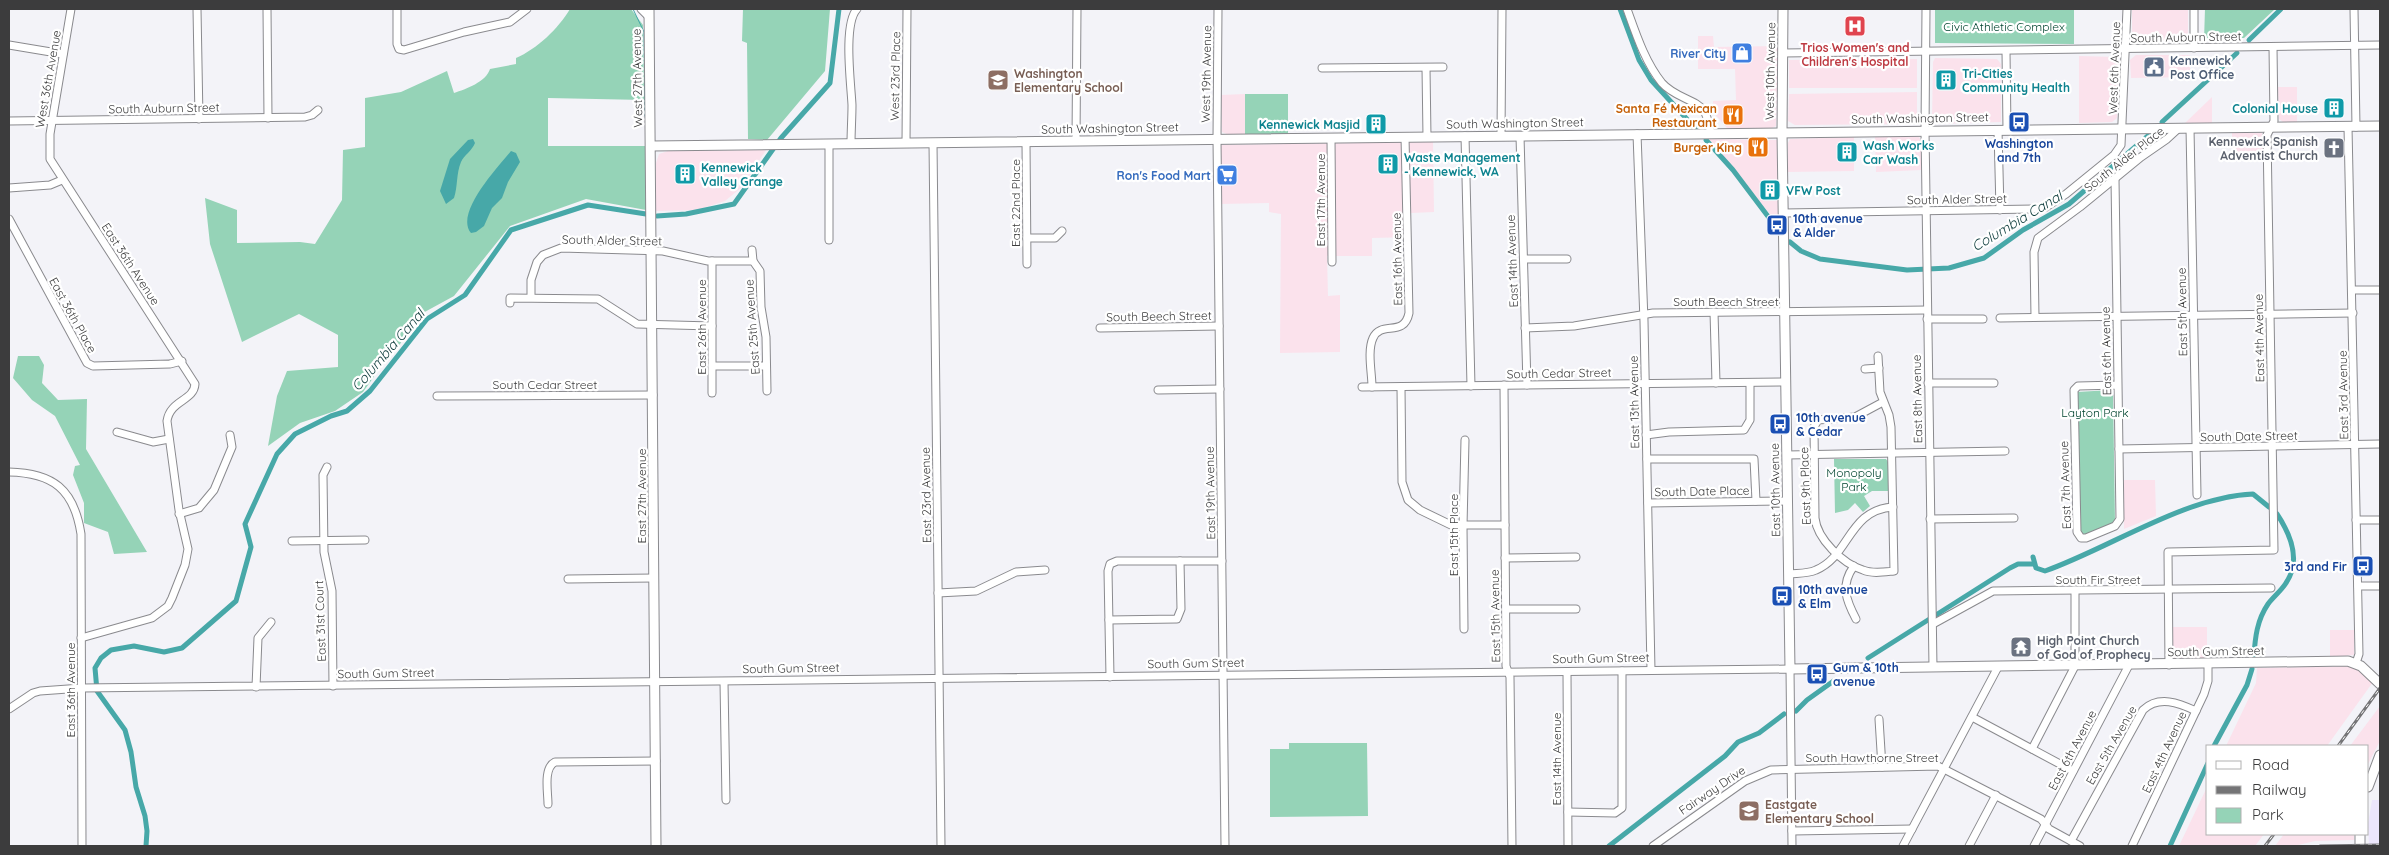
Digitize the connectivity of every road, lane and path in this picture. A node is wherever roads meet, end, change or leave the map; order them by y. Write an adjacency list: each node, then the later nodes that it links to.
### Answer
1 (71, 9): 28 (street, West 36th Avenue)
2 (197, 9): 34 (street)
3 (267, 9): 33 (street)
4 (397, 9): 5 (street)
5 (527, 9)
6 (641, 9): 18 (street)
7 (856, 9): 60 (street)
8 (907, 9): 57 (street, West 23rd Place)
9 (1077, 9): 55 (street)
10 (1218, 9): 54 (street, West 19th Avenue)
11 (1627, 9): 46 (street)
12 (1784, 9): 26 (main road, West 10th Avenue)
13 (1926, 9): 27 (street, East 8th Avenue)
14 (2127, 9): 24 (street, West 6th Avenue)
15 (2194, 9): 23 (street)
16 (2354, 9): 21 (street, East 3rd Avenue)
17 (1502, 10): 49 (street)
18 (649, 13): 61 (main road, West 27th Avenue)
19 (9, 44): 28 (street)
20 (2380, 45): 21 (street, South Auburn Street)
21 (2355, 46): 22 (street, South Auburn Street); 38 (street, East 3rd Avenue)
22 (2273, 47): 23 (street, South Auburn Street); 41 (street, East 4th Avenue)
23 (2194, 48): 24 (street, South Auburn Street)
24 (2126, 49): 25 (street, South Auburn Street); 42 (street, West 6th Avenue)
25 (2006, 51): 27 (street, South Auburn Street); 43 (street)
26 (1783, 52): 27 (street, South Auburn Street); 45 (main road, West 10th Avenue)
27 (1926, 52): 44 (street, East 8th Avenue)
28 (63, 54): 36 (street, West 36th Avenue)
29 (1443, 67): 31 (street)
30 (1322, 68): 31 (street)
31 (1426, 68): 52 (street)
32 (318, 110): 33 (street, South Auburn Street)
33 (268, 118): 34 (street, South Auburn Street)
34 (199, 119): 36 (street, South Auburn Street)
35 (9, 121): 36 (street, South Auburn Street)
36 (52, 121): 62 (street, West 36th Avenue)
37 (2380, 126): 38 (main road, South Washington Street)
38 (2352, 127): 41 (main road, South Washington Street); 81 (street, East 3rd Avenue)
39 (2178, 128): 40 (main road, South Washington Street); 42 (main road, South Washington Street); 63 (street, South Alder Place)
40 (2190, 128): 41 (main road, South Washington Street); 91 (street, East 5th Avenue)
41 (2271, 128): 90 (street, East 4th Avenue)
42 (2123, 129): 43 (main road, South Washington Street); 66 (street, South Alder Street)
43 (2003, 130): 44 (main road, South Washington Street); 66 (street)
44 (1925, 131): 45 (main road, South Washington Street); 67 (street, East 8th Avenue)
45 (1782, 132): 46 (main road, South Washington Street); 68 (main road, East 10th Avenue)
46 (1711, 133): 47 (main road, South Washington Street)
47 (1637, 134): 50 (main road, South Washington Street); 88 (street, East 13th Avenue)
48 (1465, 136): 49 (main road, South Washington Street); 52 (main road, South Washington Street); 118 (street)
49 (1500, 136): 50 (main road, South Washington Street)
50 (1520, 136): 76 (street, East 14th Avenue)
51 (1405, 137): 52 (main road, South Washington Street); 53 (main road, South Washington Street); 120 (street, East 16th Avenue)
52 (1427, 137)
53 (1332, 138): 54 (main road, South Washington Street); 79 (street, East 17th Avenue)
54 (1217, 140): 55 (main road, South Washington Street); 99 (street, East 19th Avenue)
55 (1076, 141): 56 (main road, South Washington Street)
56 (1026, 142): 58 (main road, South Washington Street); 71 (street, East 22nd Place)
57 (906, 143): 58 (main road, South Washington Street); 60 (main road, South Washington Street)
58 (933, 143): 177 (street, East 23rd Avenue)
59 (829, 144): 60 (main road, South Washington Street); 61 (main road, South Washington Street); 72 (street)
60 (851, 144)
61 (651, 146): 74 (main road, East 27th Avenue)
62 (48, 153): 64 (street, East 36th Avenue)
63 (2115, 179): 92 (street, East 6th Avenue); 95 (street, South Alder Place)
64 (62, 180): 65 (street); 103 (street, East 36th Avenue)
65 (9, 188)
66 (2000, 210): 67 (street, South Alder Street)
67 (1926, 211): 68 (street, South Alder Street); 85 (street, East 8th Avenue)
68 (1784, 214): 86 (main road, East 10th Avenue)
69 (9, 219): 103 (street, East 36th Place)
70 (1062, 231): 71 (street)
71 (1027, 238): 80 (street, East 22nd Place)
72 (829, 240)
73 (752, 250): 78 (street, East 25th Avenue)
74 (652, 251): 77 (street, South Alder Street); 83 (street, South Alder Street); 97 (main road, East 27th Avenue)
75 (1567, 258): 76 (street)
76 (1524, 259): 101 (street, East 14th Avenue)
77 (712, 261): 78 (street, South Alder Street); 98 (street, East 26th Avenue)
78 (754, 262): 105 (street, East 25th Avenue)
79 (1332, 262)
80 (1027, 264)
81 (2352, 290): 82 (street); 89 (street, East 3rd Avenue)
82 (2380, 290)
83 (531, 298): 84 (street); 97 (street)
84 (510, 303)
85 (1927, 310): 86 (street, South Beech Street); 96 (street, East 8th Avenue)
86 (1785, 311): 87 (street, South Beech Street); 108 (main road, East 10th Avenue)
87 (1714, 312): 88 (street, South Beech Street); 109 (street)
88 (1643, 313): 101 (street, South Beech Street); 112 (street, East 13th Avenue)
89 (2353, 313): 90 (street); 133 (street, East 3rd Avenue)
90 (2270, 314): 91 (street); 135 (street, East 4th Avenue)
91 (2194, 315): 92 (street); 136 (street, East 5th Avenue)
92 (2117, 316): 95 (street); 116 (street, East 6th Avenue)
93 (1983, 318): 96 (street)
94 (2000, 318): 95 (street)
95 (2035, 318)
96 (1927, 320): 111 (street, East 8th Avenue)
97 (652, 326): 98 (street); 125 (main road, East 27th Avenue)
98 (712, 326): 104 (street, East 26th Avenue)
99 (1219, 326): 100 (street, South Beech Street); 121 (street, East 19th Avenue)
100 (1100, 328)
101 (1526, 328): 115 (street, East 14th Avenue)
102 (1878, 356): 106 (street)
103 (182, 360): 131 (street, East 36th Avenue)
104 (712, 366): 105 (street); 124 (street, East 26th Avenue)
105 (766, 366): 123 (street, East 25th Avenue)
106 (1879, 368): 107 (street); 127 (street)
107 (1865, 369)
108 (1786, 382): 110 (street, South Cedar Street); 141 (main road, East 10th Avenue)
109 (1716, 383): 110 (street, South Cedar Street); 112 (street, South Cedar Street)
110 (1750, 383): 130 (street)
111 (1928, 383): 113 (street); 140 (street, East 8th Avenue)
112 (1646, 384): 115 (street, South Cedar Street); 130 (street, East 13th Avenue)
113 (1994, 384)
114 (1504, 385): 115 (street, South Cedar Street); 118 (street, South Cedar Street); 157 (street, East 15th Avenue)
115 (1527, 385)
116 (2118, 385): 137 (street, East 6th Avenue); 156 (street, East 7th Avenue)
117 (1401, 386): 118 (street, South Cedar Street); 120 (street, South Cedar Street); 158 (street)
118 (1471, 386)
119 (1362, 387): 120 (street, South Cedar Street)
120 (1372, 387)
121 (1220, 389): 122 (street); 166 (street, East 19th Avenue)
122 (1158, 390)
123 (767, 391)
124 (712, 393)
125 (653, 395): 126 (street, South Cedar Street); 170 (main road, East 27th Avenue)
126 (437, 396)
127 (1883, 402): 139 (street); 142 (street, East 9th Place)
128 (117, 432): 131 (street)
129 (230, 435): 151 (street)
130 (1646, 435): 143 (street, East 13th Avenue)
131 (170, 439): 151 (street)
132 (1465, 440): 158 (street, East 15th Place)
133 (2356, 444): 134 (street, South Date Street); 135 (street, South Date Street); 154 (street, East 3rd Avenue)
134 (2380, 444)
135 (2272, 446): 136 (street, South Date Street); 176 (street, East 4th Avenue)
136 (2196, 448): 137 (street, South Date Street); 146 (street, East 5th Avenue)
137 (2119, 449): 156 (street, East 6th Avenue)
138 (2005, 450): 140 (street)
139 (1892, 453): 140 (street); 142 (street); 150 (street)
140 (1929, 453): 153 (street, East 8th Avenue)
141 (1787, 455): 142 (street); 148 (main road, East 10th Avenue)
142 (1815, 455): 162 (street, East 9th Place)
143 (1646, 459): 147 (street); 149 (street, East 13th Avenue)
144 (327, 467): 161 (street, East 31st Court)
145 (9, 472): 185 (street, East 36th Avenue)
146 (2196, 495)
147 (1756, 501): 148 (street, South Date Place); 149 (street, South Date Place)
148 (1788, 501): 169 (main road, East 10th Avenue)
149 (1648, 503): 194 (street, East 13th Avenue)
150 (1892, 507): 162 (street); 167 (street)
151 (179, 514): 185 (street)
152 (2014, 518): 153 (street)
153 (1930, 519): 181 (street, East 8th Avenue)
154 (2356, 520): 155 (street); 172 (street, East 3rd Avenue)
155 (2380, 520)
156 (2119, 523)
157 (1505, 525): 158 (street); 164 (street, East 15th Avenue)
158 (1463, 526): 184 (street, East 15th Place)
159 (366, 540): 161 (street)
160 (292, 541): 161 (street)
161 (323, 541): 204 (street, East 31st Court)
162 (1837, 552): 167 (street, East 9th Place); 169 (street)
163 (1576, 557): 164 (street)
164 (1505, 558): 179 (street, East 15th Avenue)
165 (1180, 561): 166 (street); 182 (street); 182 (street)
166 (1222, 561): 198 (street, East 19th Avenue)
167 (1854, 566): 180 (street)
168 (1045, 570): 177 (street)
169 (1788, 574): 193 (main road, East 10th Avenue)
170 (654, 578): 171 (street); 201 (main road, East 27th Avenue)
171 (568, 579)
172 (2358, 586): 173 (street); 186 (street, East 3rd Avenue)
173 (2380, 586)
174 (2271, 588): 176 (street, South Fir Street)
175 (2075, 590): 176 (street, South Fir Street); 181 (street, South Fir Street); 190 (street)
176 (2168, 590): 189 (street)
177 (938, 593): 200 (street, East 23rd Avenue)
178 (1576, 608): 179 (street)
179 (1506, 609): 196 (street, East 15th Avenue)
180 (1856, 619)
181 (1933, 619): 191 (street, East 8th Avenue)
182 (1108, 620): 199 (street)
183 (271, 622): 206 (street)
184 (1464, 630)
185 (81, 638): 205 (street, East 36th Avenue)
186 (2356, 663): 187 (main road, South Gum Street); 203 (main road)
187 (2208, 664): 189 (main road, South Gum Street); 208 (street, East 4th Avenue)
188 (2129, 665): 189 (main road, South Gum Street); 190 (main road, South Gum Street); 217 (street, East 6th Avenue)
189 (2169, 665)
190 (2075, 666): 192 (main road, South Gum Street); 211 (street)
191 (1933, 667): 192 (main road, South Gum Street); 193 (main road, South Gum Street)
192 (1998, 667): 209 (street)
193 (1790, 669): 194 (street, South Gum Street); 215 (street, East 10th Avenue)
194 (1650, 670): 195 (street, South Gum Street)
195 (1622, 671): 197 (street, South Gum Street); 222 (street)
196 (1508, 672): 197 (street, South Gum Street); 198 (street, South Gum Street); 231 (street, East 15th Avenue)
197 (1567, 672): 222 (street, East 14th Avenue)
198 (1223, 675): 199 (street, South Gum Street); 230 (street, East 19th Avenue)
199 (1110, 676): 200 (street, South Gum Street)
200 (939, 678): 202 (street, South Gum Street); 229 (street, East 23rd Avenue)
201 (655, 682): 202 (street, South Gum Street); 204 (street, South Gum Street); 213 (main road, East 27th Avenue)
202 (724, 682): 220 (street)
203 (2380, 684)
204 (333, 686): 206 (street, South Gum Street)
205 (82, 688): 206 (street, South Gum Street); 207 (street, South Gum Street); 227 (street, East 36th Avenue)
206 (256, 688)
207 (9, 709)
208 (2196, 711): 226 (street, East 5th Avenue); 239 (street, East 4th Avenue)
209 (1972, 717): 211 (street); 216 (street)
210 (1879, 719): 214 (street)
211 (2032, 749): 217 (street)
212 (2380, 755): 218 (main road)
213 (656, 761): 221 (street); 228 (main road, East 27th Avenue)
214 (1882, 767): 215 (street, South Hawthorne Street); 216 (street, South Hawthorne Street)
215 (1791, 768): 225 (street, East 10th Avenue); 233 (street, Fairway Drive)
216 (1945, 768): 219 (street, South Hawthorne Street); 224 (street)
217 (2073, 771): 223 (street, East 6th Avenue)
218 (2369, 784)
219 (1996, 795): 223 (street, South Hawthorne Street); 236 (street)
220 (726, 800)
221 (548, 804)
222 (1568, 812): 232 (street, East 14th Avenue)
223 (2045, 825): 226 (street, South Hawthorne Street); 237 (street, East 6th Avenue)
224 (1912, 830): 225 (street); 235 (street)
225 (1792, 831): 234 (street, East 10th Avenue)
226 (2071, 841): 238 (street, South Hawthorne Street)
227 (82, 846)
228 (656, 846)
229 (940, 846)
230 (1225, 846)
231 (1512, 846)
232 (1568, 846)
233 (1653, 846)
234 (1792, 846)
235 (1903, 846)
236 (1969, 846)
237 (2034, 846)
238 (2080, 846)
239 (2132, 846)

